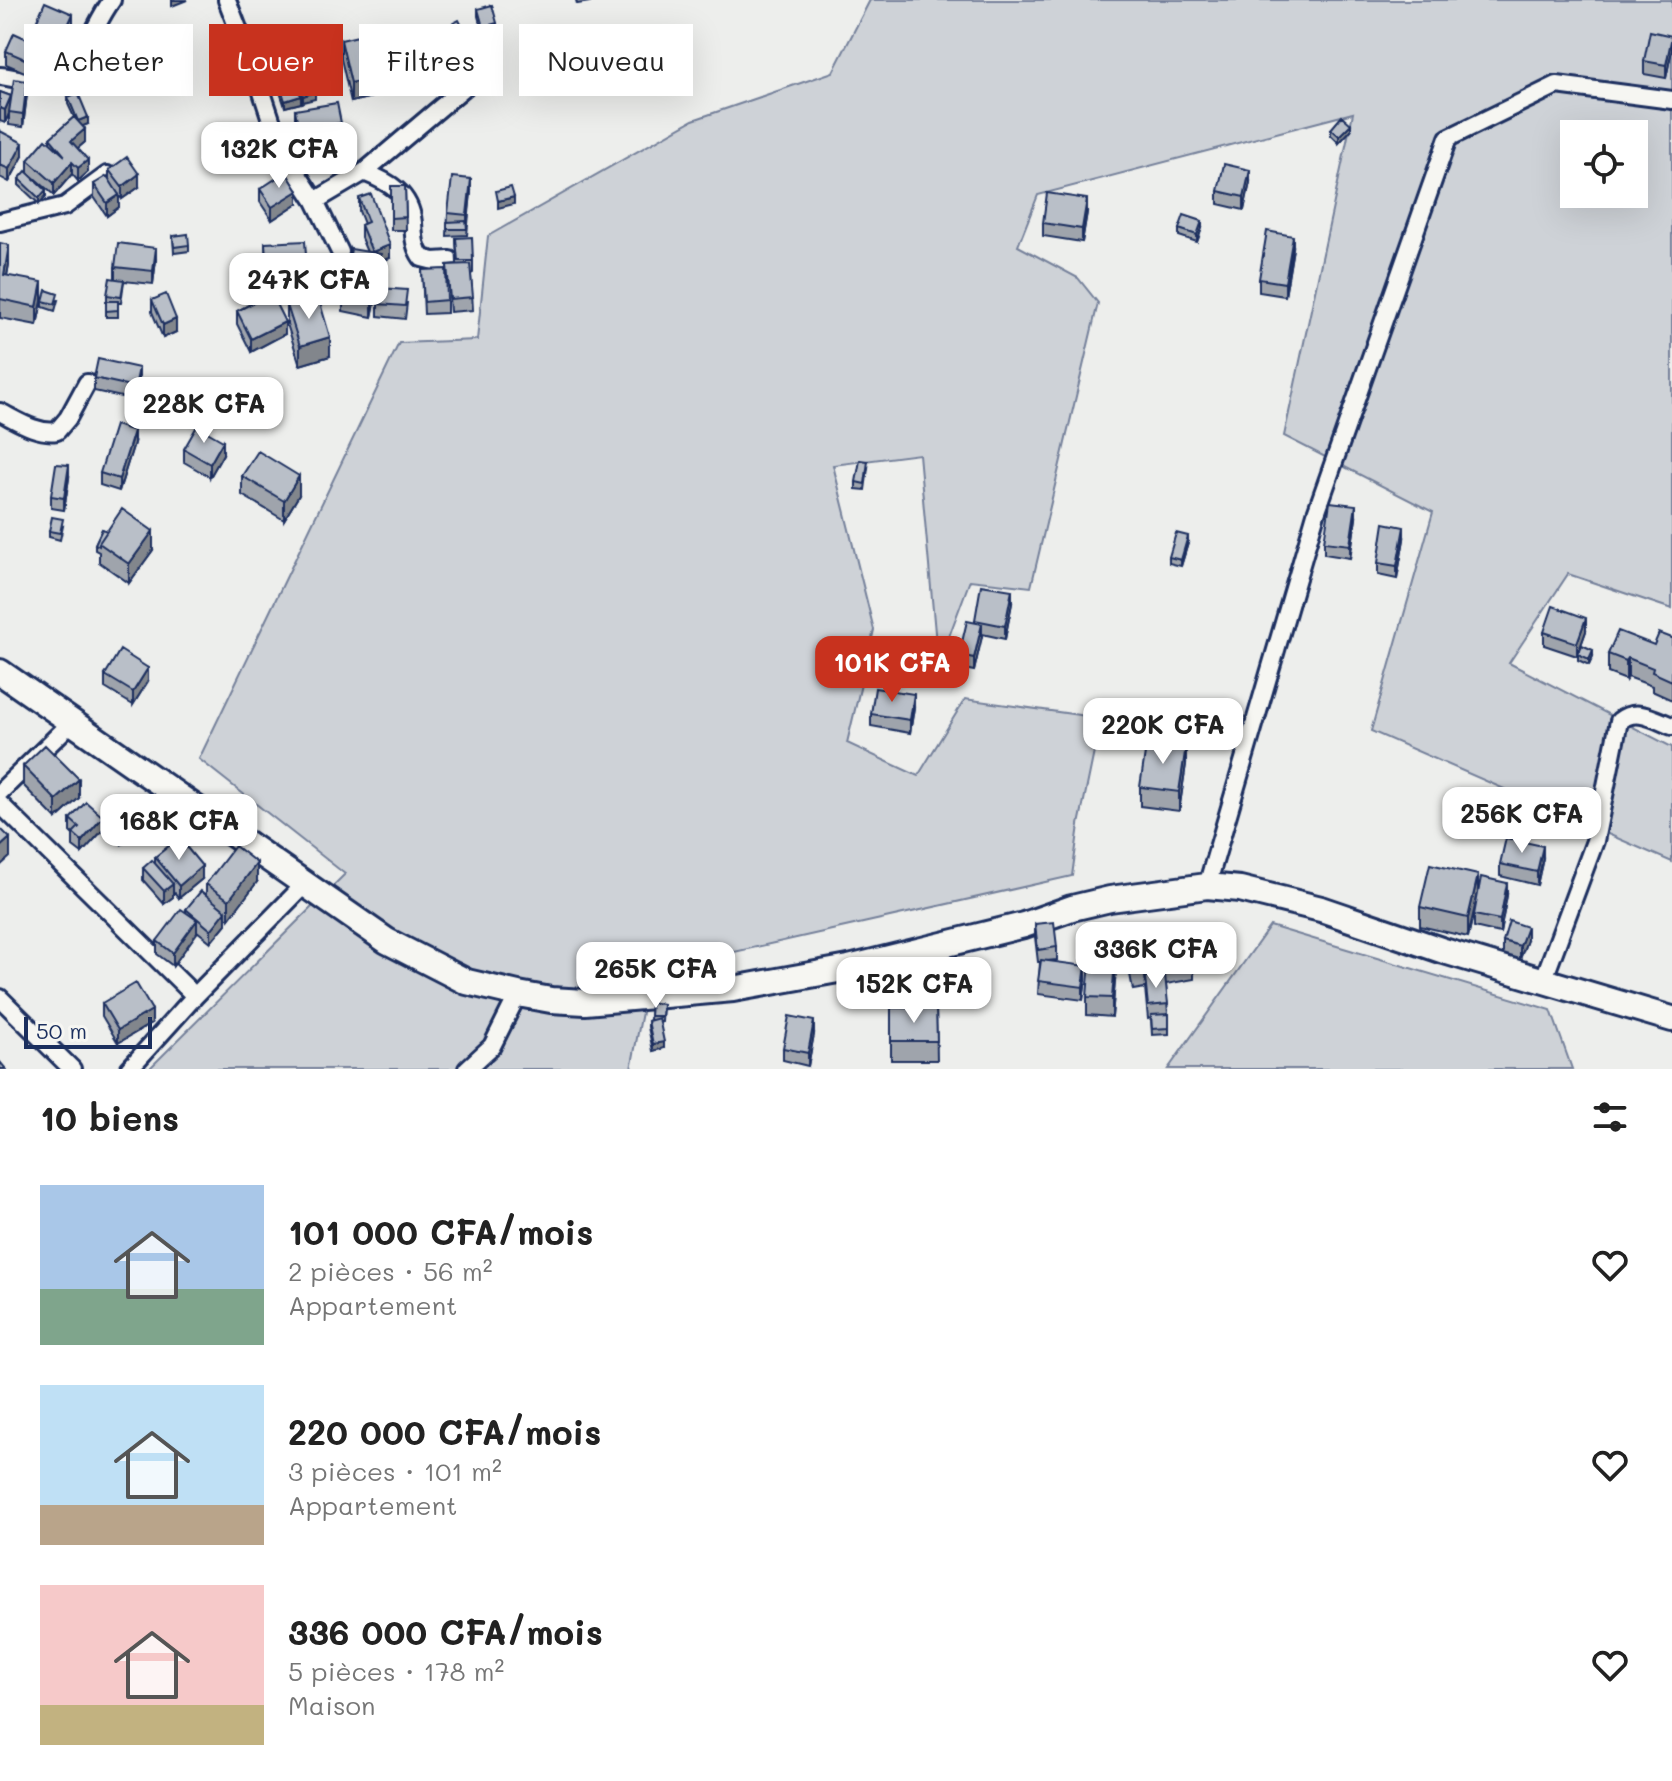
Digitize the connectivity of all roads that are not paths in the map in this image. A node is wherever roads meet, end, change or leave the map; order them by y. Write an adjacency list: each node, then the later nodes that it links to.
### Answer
1 (112, 0): 3 (street)
2 (227, 0): 8 (street)
3 (0, 76)
4 (454, 96): 6 (street)
5 (1672, 100): 20 (street)
6 (364, 172): 8 (street); 11 (street)
7 (107, 175): 9 (street)
8 (315, 201): 10 (street)
9 (0, 222)
10 (340, 252)
11 (450, 260)
12 (87, 383): 13 (street)
13 (0, 412)
14 (0, 672): 15 (street)
15 (72, 722): 17 (street); 19 (street)
16 (1672, 726): 21 (street)
17 (0, 792)
18 (0, 804): 23 (street)
19 (304, 885): 22 (street); 23 (street)
20 (1207, 886): 21 (street); 22 (street)
21 (1543, 981): 25 (street)
22 (518, 994): 28 (street)
23 (195, 996): 27 (street)
24 (0, 998): 26 (street)
25 (1672, 1019)
26 (72, 1069)
27 (129, 1069)
28 (467, 1069)

